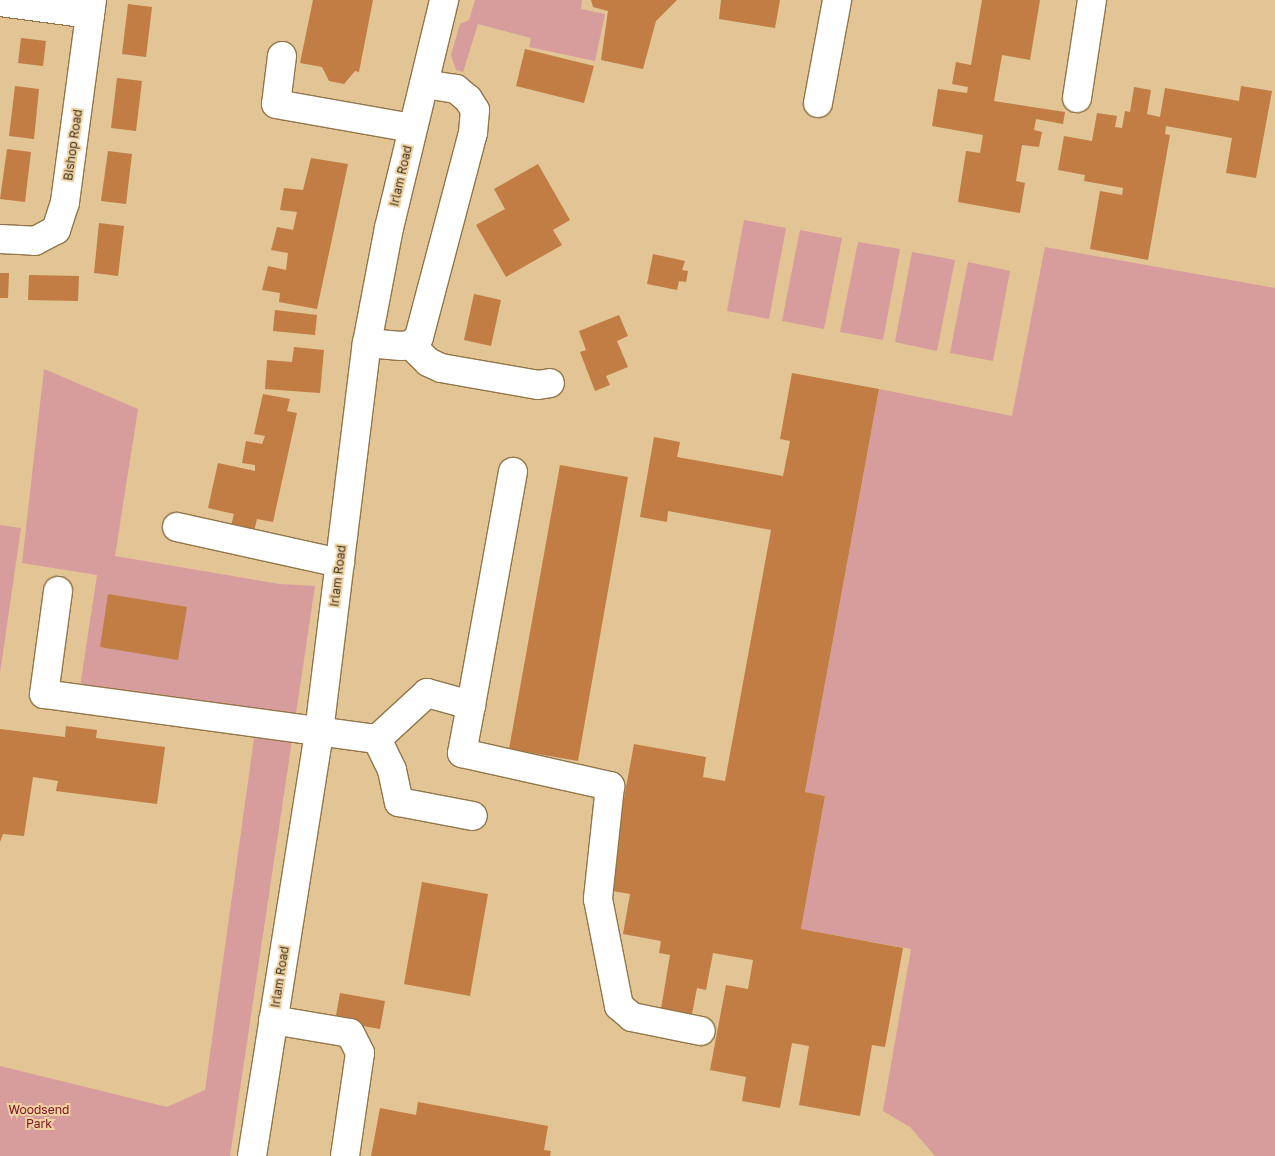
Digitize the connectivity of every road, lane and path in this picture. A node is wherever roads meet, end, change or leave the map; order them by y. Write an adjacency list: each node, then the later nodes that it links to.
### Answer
1 (444, 0): 7 (street, Irlam Road)
2 (837, 0): 9 (street)
3 (1092, 0): 8 (street)
4 (0, 2): 5 (street)
5 (91, 7): 11 (street, Bishop Road)
6 (282, 56): 10 (street)
7 (424, 84): 10 (street, Irlam Road); 13 (street)
8 (1077, 98)
9 (818, 102)
10 (412, 128): 12 (street, Irlam Road)
11 (0, 239)
12 (366, 343): 13 (street); 17 (street, Irlam Road)
13 (411, 345): 14 (street)
14 (550, 383)
15 (513, 472): 19 (street)
16 (177, 527): 17 (street)
17 (340, 563): 20 (street, Irlam Road)
18 (58, 591): 20 (street)
19 (471, 705): 21 (street); 24 (street)
20 (319, 732): 21 (street); 23 (street, Irlam Road)
21 (377, 739): 22 (street)
22 (473, 816)
23 (273, 1020): 25 (street, Irlam Road); 26 (street)
24 (701, 1031)
25 (252, 1156)
26 (345, 1156)

